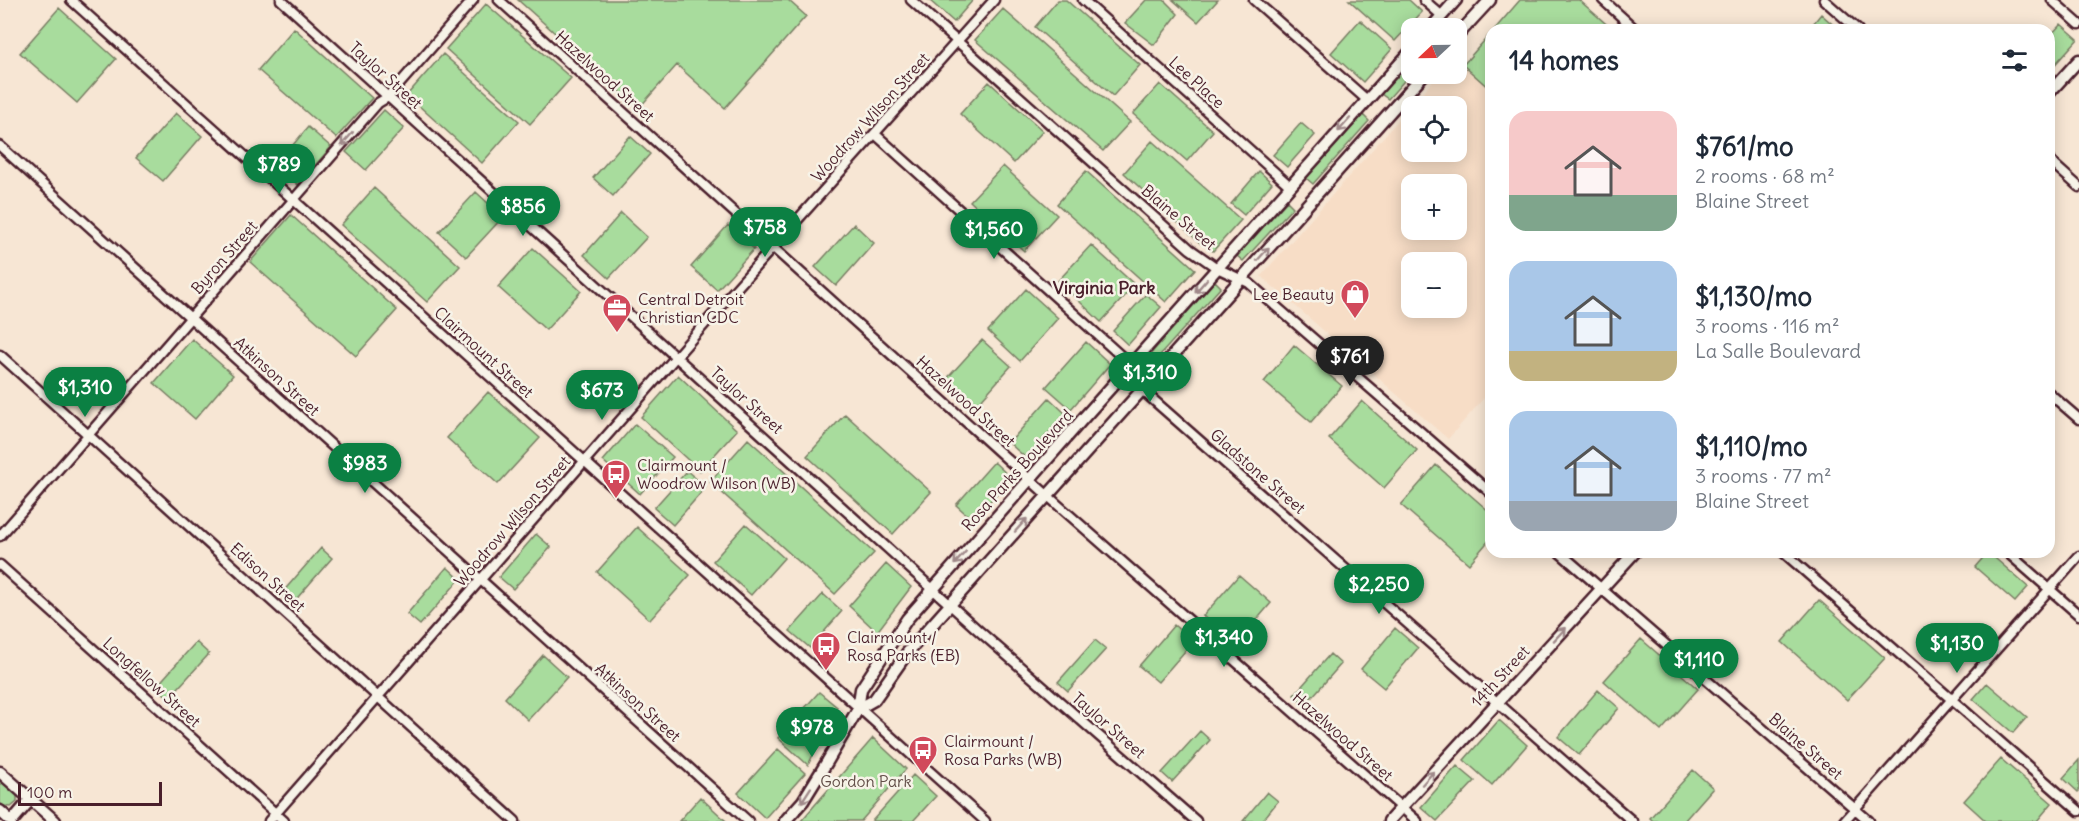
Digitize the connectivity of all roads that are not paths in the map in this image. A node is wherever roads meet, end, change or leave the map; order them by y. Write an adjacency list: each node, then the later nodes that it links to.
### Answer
1 (71, 0): 32 (street, Clairmount Street)
2 (281, 0): 25 (street, Taylor Street)
3 (473, 0): 25 (street, Byron Street)
4 (499, 0): 33 (street, Hazelwood Street)
5 (911, 0): 20 (street, Blaine Street)
6 (994, 0): 20 (street, Woodrow Wilson Street)
7 (1083, 0): 30 (street, Lee Place)
8 (1254, 0): 26 (street)
9 (1424, 0): 15 (street)
10 (1456, 0): 15 (street)
11 (1490, 0): 19 (street)
12 (1603, 0): 16 (street)
13 (1824, 0): 17 (street)
14 (2052, 0): 18 (street)
15 (1442, 16)
16 (1629, 24)
17 (1850, 24)
18 (2079, 24)
19 (1467, 25)
20 (958, 41): 27 (street, Woodrow Wilson Street); 34 (street, Blaine Street)
21 (2079, 60): 24 (street)
22 (1401, 62): 26 (street, Rosa Parks Boulevard)
23 (1415, 84): 35 (street, Rosa Parks Boulevard, one-way to 23)
24 (2055, 86)
25 (388, 97): 32 (street, Byron Street, one-way to 32); 38 (street, Taylor Street)
26 (1366, 100): 30 (street, Rosa Parks Boulevard, one-way to 30)
27 (875, 134): 33 (street, Woodrow Wilson Street); 39 (street, Gladstone Street)
28 (0, 146): 36 (street, Atkinson Street)
29 (2055, 165): 31 (street)
30 (1290, 186): 34 (street, Rosa Parks Boulevard)
31 (2079, 187)
32 (293, 200): 36 (street, Byron Street); 44 (street, Clairmount Street)
33 (774, 248): 38 (street, Woodrow Wilson Street); 45 (street, Hazelwood Street)
34 (1217, 268): 35 (street, Blaine Street); 39 (street, Rosa Parks Boulevard, one-way to 39)
35 (1241, 279): 40 (street, Rosa Parks Boulevard); 46 (street, Blaine Street)
36 (190, 318): 43 (street, Byron Street); 55 (street, Atkinson Street)
37 (0, 355): 43 (street, Edison Street)
38 (677, 357): 44 (street, Woodrow Wilson Street); 56 (street, Taylor Street)
39 (1131, 365): 40 (street, Gladstone Street); 45 (street, Rosa Parks Boulevard)
40 (1142, 390): 47 (street, Rosa Parks Boulevard); 63 (street, Gladstone Street)
41 (2055, 398): 42 (street)
42 (2079, 419)
43 (88, 434): 48 (street, Byron Street); 61 (street, Edison Street)
44 (584, 462): 55 (street, Woodrow Wilson Street); 64 (street, Clairmount Street)
45 (1029, 479): 47 (street, Hazelwood Street); 56 (street, Rosa Parks Boulevard, one-way to 56)
46 (1485, 488)
47 (1048, 496): 59 (street, Rosa Parks Boulevard, one-way to 47); 67 (street, Hazelwood Street)
48 (0, 536)
49 (2079, 556): 58 (street)
50 (1567, 558): 57 (street, Blaine Street)
51 (1629, 558): 57 (street, 14th Street)
52 (1790, 558): 62 (street)
53 (2014, 558): 58 (street)
54 (0, 565): 71 (street, Longfellow Street)
55 (480, 580): 61 (street, Woodrow Wilson Street); 77 (street, Atkinson Street)
56 (932, 588): 59 (street, Taylor Street); 64 (street, Rosa Parks Boulevard)
57 (1601, 588): 63 (street, 14th Street, one-way to 57); 68 (street, Blaine Street)
58 (2050, 589): 60 (street); 62 (street)
59 (950, 604): 64 (street, Rosa Parks Boulevard); 80 (street, Taylor Street)
60 (2079, 615)
61 (378, 697): 71 (street, Woodrow Wilson Street); 76 (street, Edison Street)
62 (1952, 699): 68 (street); 70 (street)
63 (1497, 702): 67 (street, 14th Street, one-way to 63); 83 (street, Gladstone Street)
64 (858, 709): 78 (street, Rosa Parks Boulevard, one-way to 78); 79 (street, Clairmount Street)
65 (0, 772): 66 (street)
66 (31, 799): 72 (street); 73 (street)
67 (1401, 807): 81 (street, 14th Street); 82 (street, Hazelwood Street)
68 (1855, 809): 84 (street); 85 (street, Blaine Street)
69 (0, 811): 72 (street)
70 (2079, 811)
71 (276, 813): 74 (street, Woodrow Wilson Street); 75 (street, Longfellow Street)
72 (11, 821)
73 (55, 821)
74 (269, 821)
75 (284, 821)
76 (515, 821)
77 (748, 821)
78 (785, 821)
79 (985, 821)
80 (1196, 821)
81 (1389, 821)
82 (1417, 821)
83 (1632, 821)
84 (1844, 821)
85 (1869, 821)

